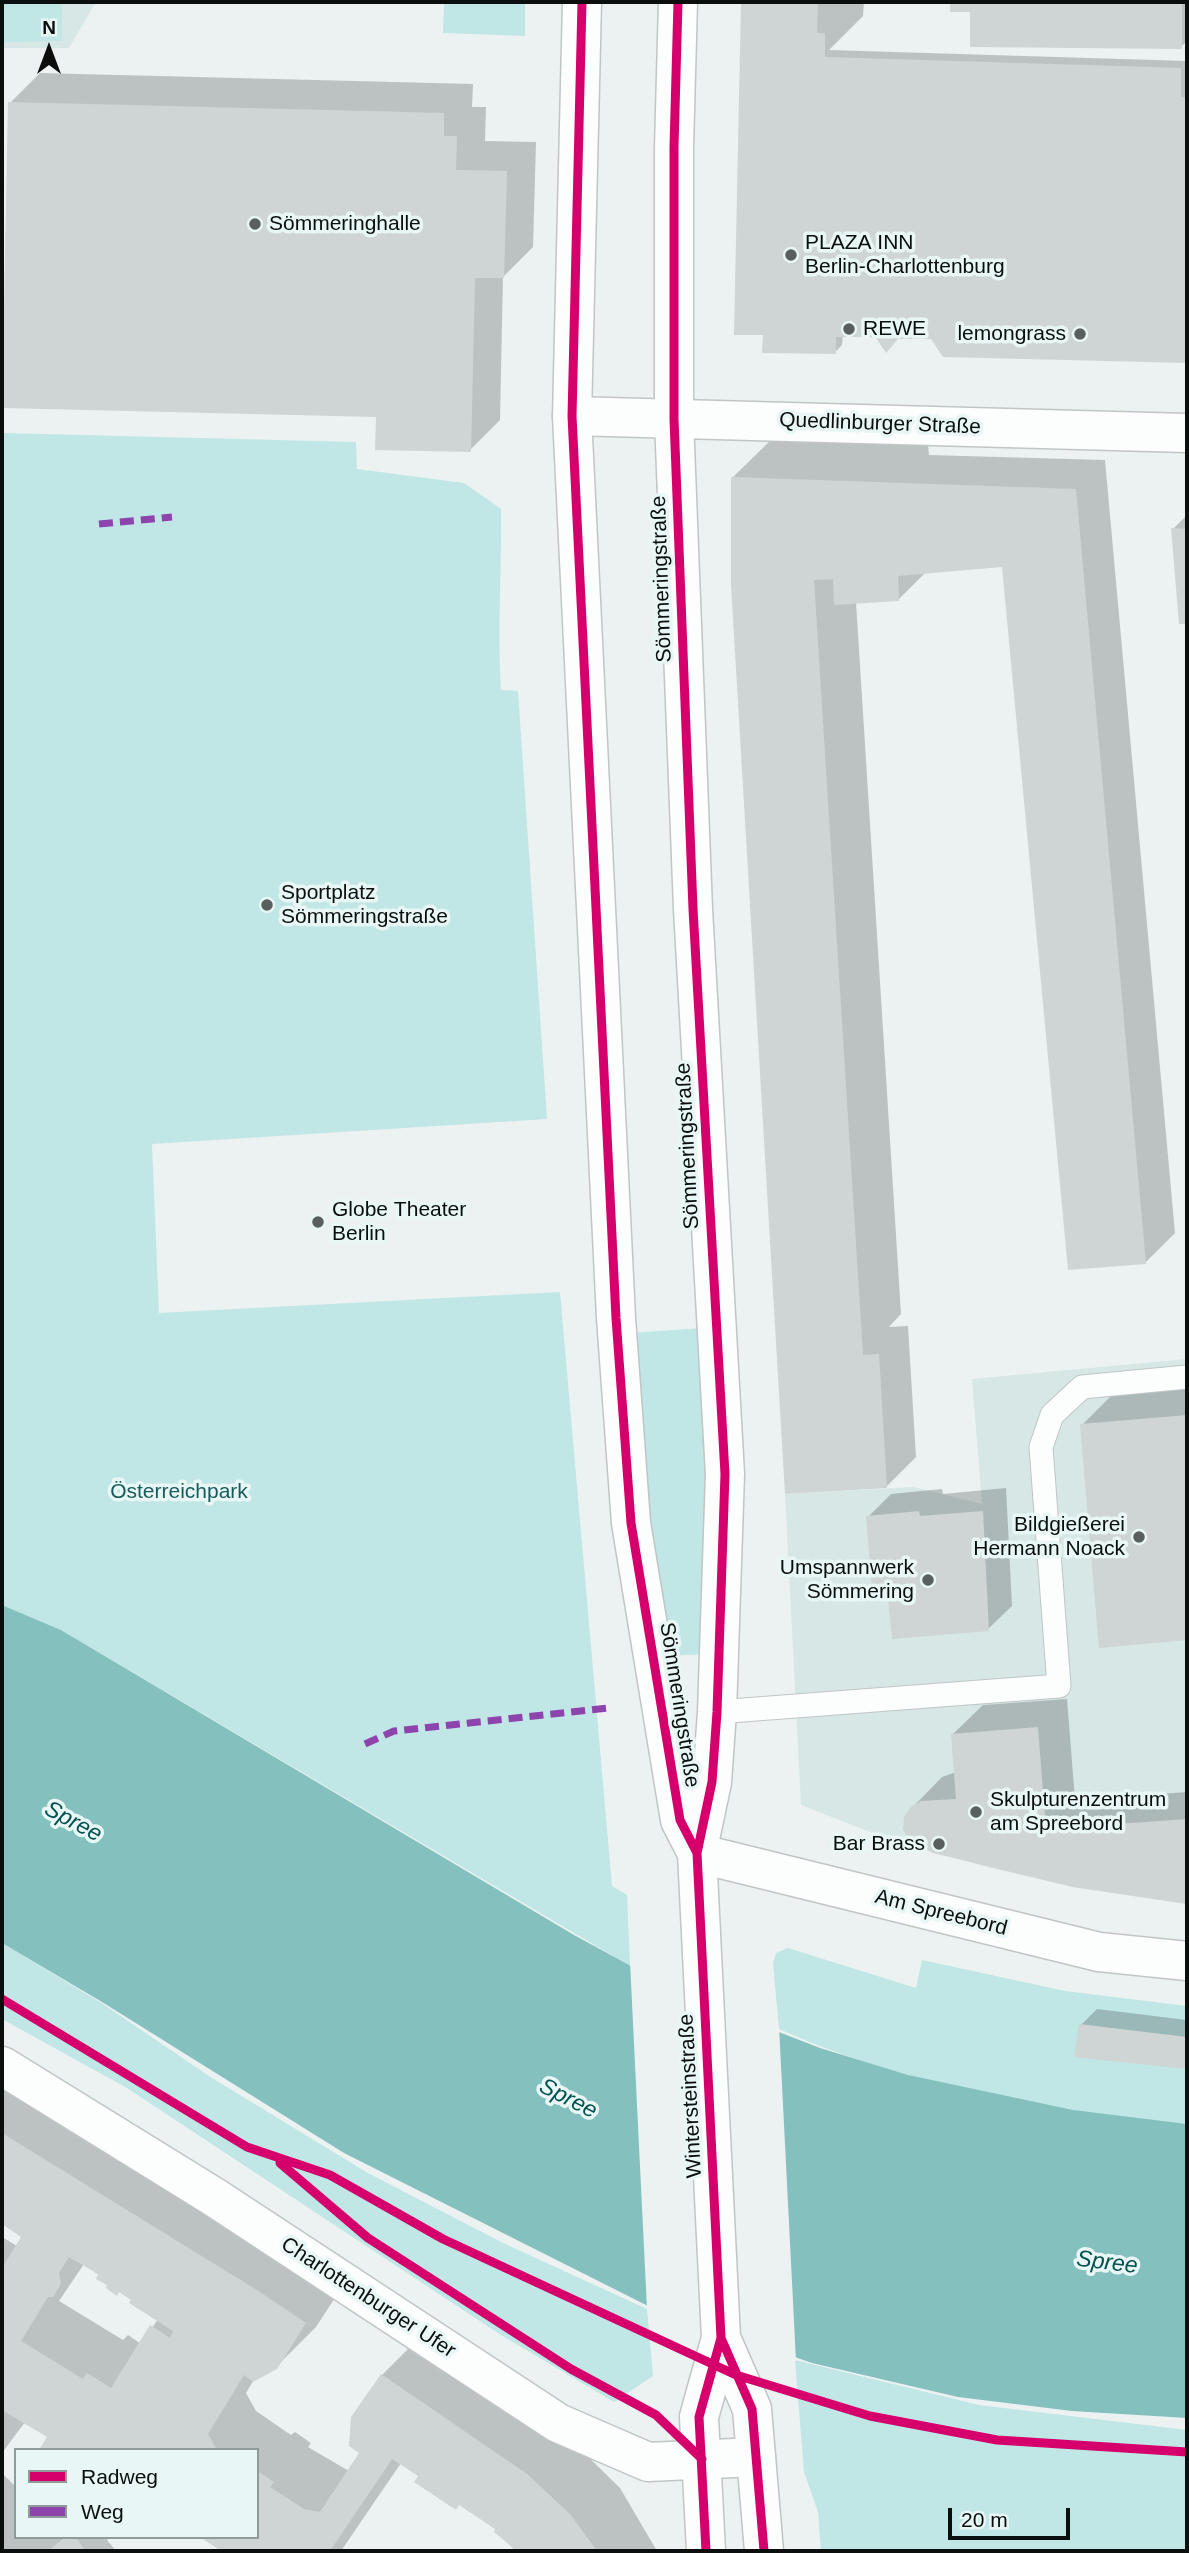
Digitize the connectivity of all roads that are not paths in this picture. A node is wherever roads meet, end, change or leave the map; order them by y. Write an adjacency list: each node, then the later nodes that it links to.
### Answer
1 (582, 2): 3 (street, Sömmeringstraße)
2 (678, 2): 4 (street, Sömmeringstraße)
3 (572, 416): 4 (street, Quedlinburger Straße); 8 (street, Sömmeringstraße)
4 (674, 419): 5 (street, Quedlinburger Straße); 7 (street, Sömmeringstraße)
5 (1187, 433)
6 (1187, 1377): 7 (lane)
7 (718, 1712): 8 (street, Sömmeringstraße)
8 (697, 1853): 9 (street, Am Spreebord); 11 (street, Wintersteinstraße)
9 (1187, 1961)
10 (2, 2066): 13 (street, Charlottenburger Ufer)
11 (721, 2338): 12 (street, Wintersteinstraße); 13 (street, Wintersteinstraße)
12 (756, 2457): 13 (street, Charlottenburger Ufer); 15 (street, Wintersteinstraße)
13 (702, 2459): 14 (street, Wintersteinstraße)
14 (706, 2551)
15 (764, 2551)

